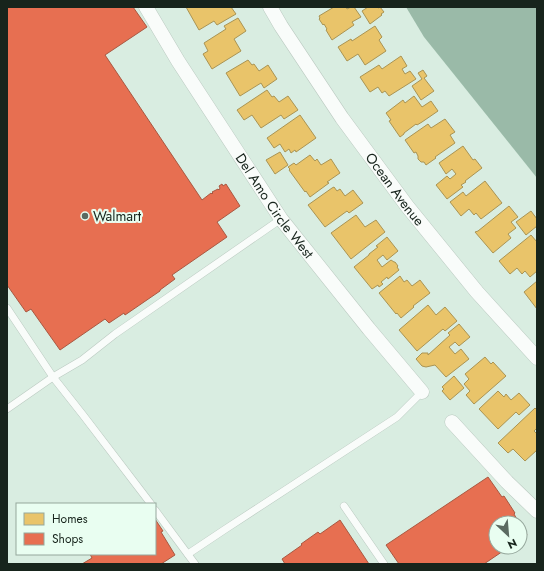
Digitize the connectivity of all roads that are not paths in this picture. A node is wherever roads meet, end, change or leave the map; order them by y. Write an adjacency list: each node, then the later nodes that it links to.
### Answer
1 (146, 7): 3 (street, Del Amo Circle West)
2 (270, 7): 5 (street, Ocean Avenue)
3 (281, 219): 6 (lane); 7 (street, Del Amo Circle West)
4 (7, 308): 6 (lane)
5 (537, 358)
6 (52, 377): 8 (lane); 10 (lane)
7 (422, 392): 14 (lane)
8 (7, 409)
9 (452, 422): 13 (street)
10 (150, 503)
11 (344, 506): 16 (lane)
12 (156, 511): 14 (lane)
13 (537, 511)
14 (188, 554): 15 (lane)
15 (195, 564)
16 (384, 564)

